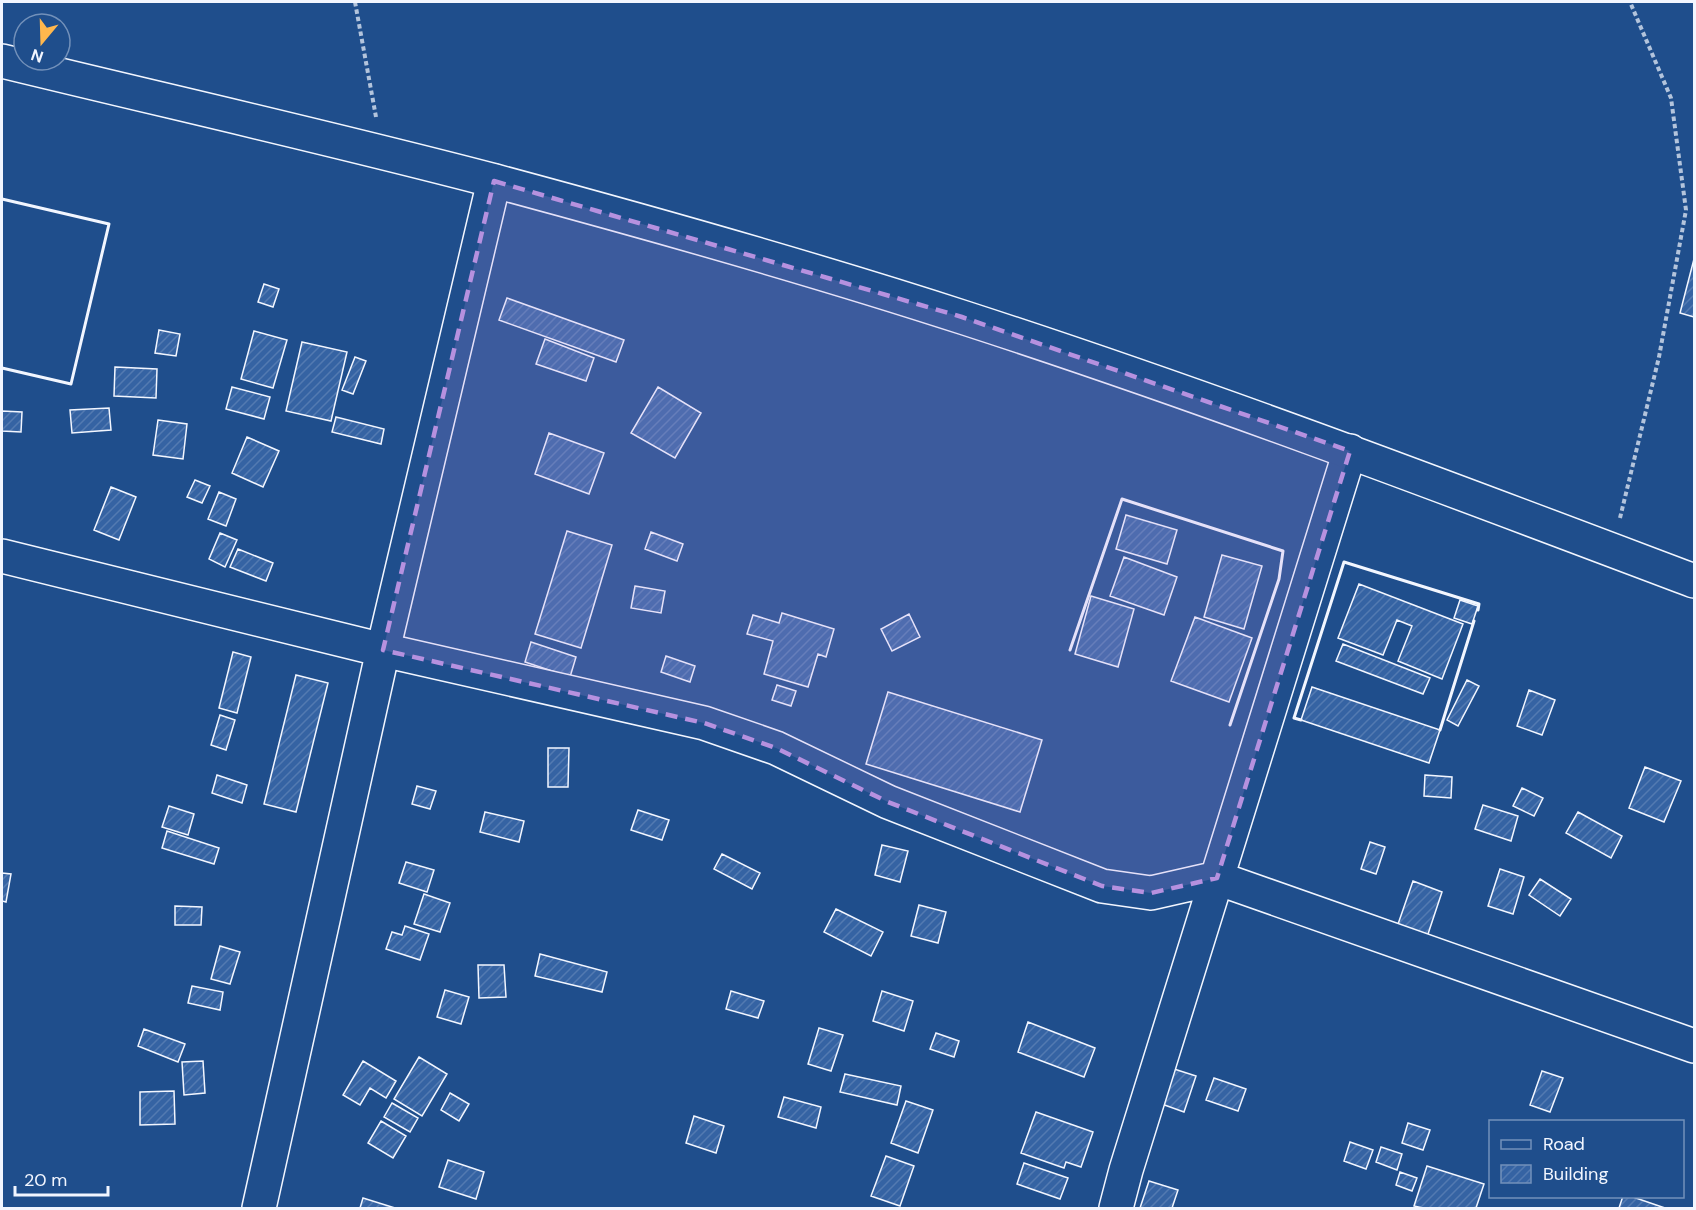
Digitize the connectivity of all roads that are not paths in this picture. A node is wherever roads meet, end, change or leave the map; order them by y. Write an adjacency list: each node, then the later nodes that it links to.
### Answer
1 (2, 61): 2 (street)
2 (495, 181): 3 (street); 6 (street)
3 (1350, 451): 5 (street); 7 (street)
4 (2, 556): 6 (street)
5 (1695, 581)
6 (383, 650): 7 (street); 9 (street)
7 (1217, 878): 8 (street); 10 (street)
8 (1695, 1046)
9 (259, 1209)
10 (1116, 1209)

